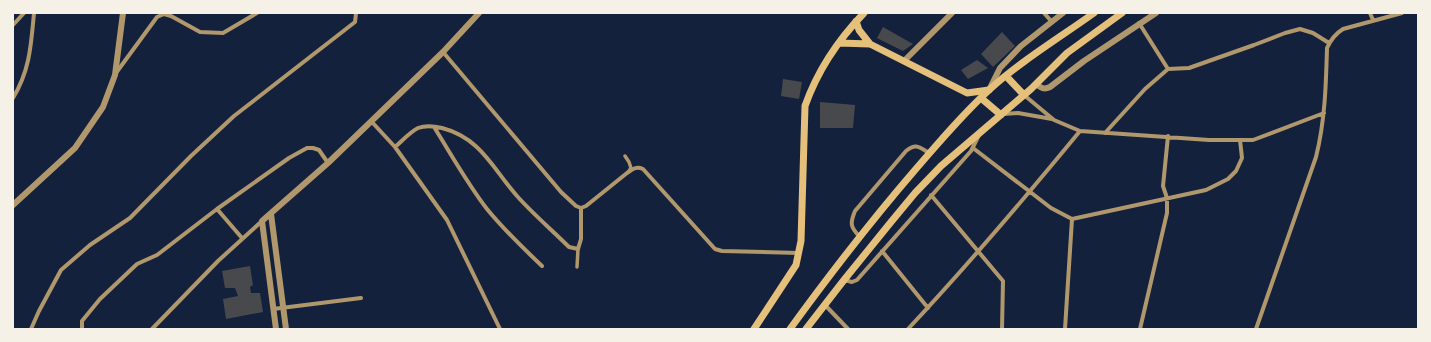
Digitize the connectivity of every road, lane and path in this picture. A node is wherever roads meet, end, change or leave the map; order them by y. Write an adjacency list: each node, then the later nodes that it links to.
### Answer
1 (24, 13): 20 (street)
2 (34, 13): 32 (street)
3 (123, 13): 27 (street)
4 (257, 13): 27 (street)
5 (356, 13): 74 (street)
6 (479, 13): 24 (street)
7 (864, 13): 17 (main road)
8 (952, 13): 25 (street)
9 (1044, 13): 18 (street)
10 (1063, 13): 18 (street)
11 (1094, 13): 28 (main road)
12 (1122, 13): 29 (main road)
13 (1156, 13): 19 (street)
14 (1370, 13): 16 (street)
15 (1402, 13): 16 (street)
16 (1373, 20): 22 (street)
17 (856, 21): 21 (main road); 23 (main road)
18 (1052, 22): 30 (street)
19 (1139, 23): 26 (street); 29 (street)
20 (13, 25)
21 (839, 43): 23 (main road); 64 (main road)
22 (1329, 43): 26 (street); 34 (street)
23 (870, 44): 25 (main road)
24 (443, 52): 37 (street); 54 (street)
25 (904, 61): 30 (main road)
26 (1168, 69): 41 (street)
27 (115, 75): 53 (street)
28 (1006, 76): 30 (main road); 31 (main road)
29 (1036, 84): 31 (main road)
30 (989, 90): 33 (main road)
31 (1024, 95): 35 (main road); 36 (street)
32 (13, 98)
33 (981, 98): 35 (main road); 46 (main road)
34 (1324, 113): 43 (street); 87 (street)
35 (1001, 115): 36 (street); 39 (main road)
36 (1054, 120): 40 (street)
37 (371, 121): 44 (street); 48 (street)
38 (434, 126): 44 (street); 61 (street); 65 (street)
39 (982, 130): 45 (street); 67 (main road)
40 (1080, 131): 41 (street); 50 (street)
41 (1105, 133): 42 (street)
42 (1168, 136): 43 (street); 52 (street)
43 (1240, 140): 52 (street)
44 (395, 147): 79 (street)
45 (973, 148): 50 (street); 51 (street)
46 (929, 153): 59 (main road); 59 (street)
47 (625, 156): 49 (street)
48 (328, 163): 55 (street); 56 (street)
49 (627, 173): 54 (street); 64 (street)
50 (1030, 192): 57 (street); 63 (street)
51 (931, 194): 62 (street); 63 (street)
52 (1166, 198): 57 (street); 86 (street)
53 (13, 205)
54 (581, 208): 61 (street)
55 (217, 209): 60 (street); 75 (street)
56 (271, 214): 58 (street); 70 (street)
57 (1072, 219): 85 (street)
58 (262, 221): 60 (street); 72 (street)
59 (860, 237): 80 (main road)
60 (242, 238): 76 (street)
61 (578, 250): 66 (street)
62 (882, 251): 67 (street); 71 (street)
63 (979, 251): 71 (street); 84 (street)
64 (799, 253): 73 (main road)
65 (542, 266)
66 (577, 267)
67 (844, 280): 69 (main road)
68 (361, 298): 70 (street)
69 (825, 305): 81 (main road); 82 (street)
70 (284, 307): 72 (street); 78 (street)
71 (928, 308): 83 (street)
72 (273, 309): 77 (street)
73 (754, 328)
74 (31, 329)
75 (82, 329)
76 (152, 329)
77 (276, 329)
78 (286, 329)
79 (500, 329)
80 (790, 329)
81 (806, 329)
82 (848, 329)
83 (908, 329)
84 (1002, 329)
85 (1065, 329)
86 (1140, 329)
87 (1256, 329)

